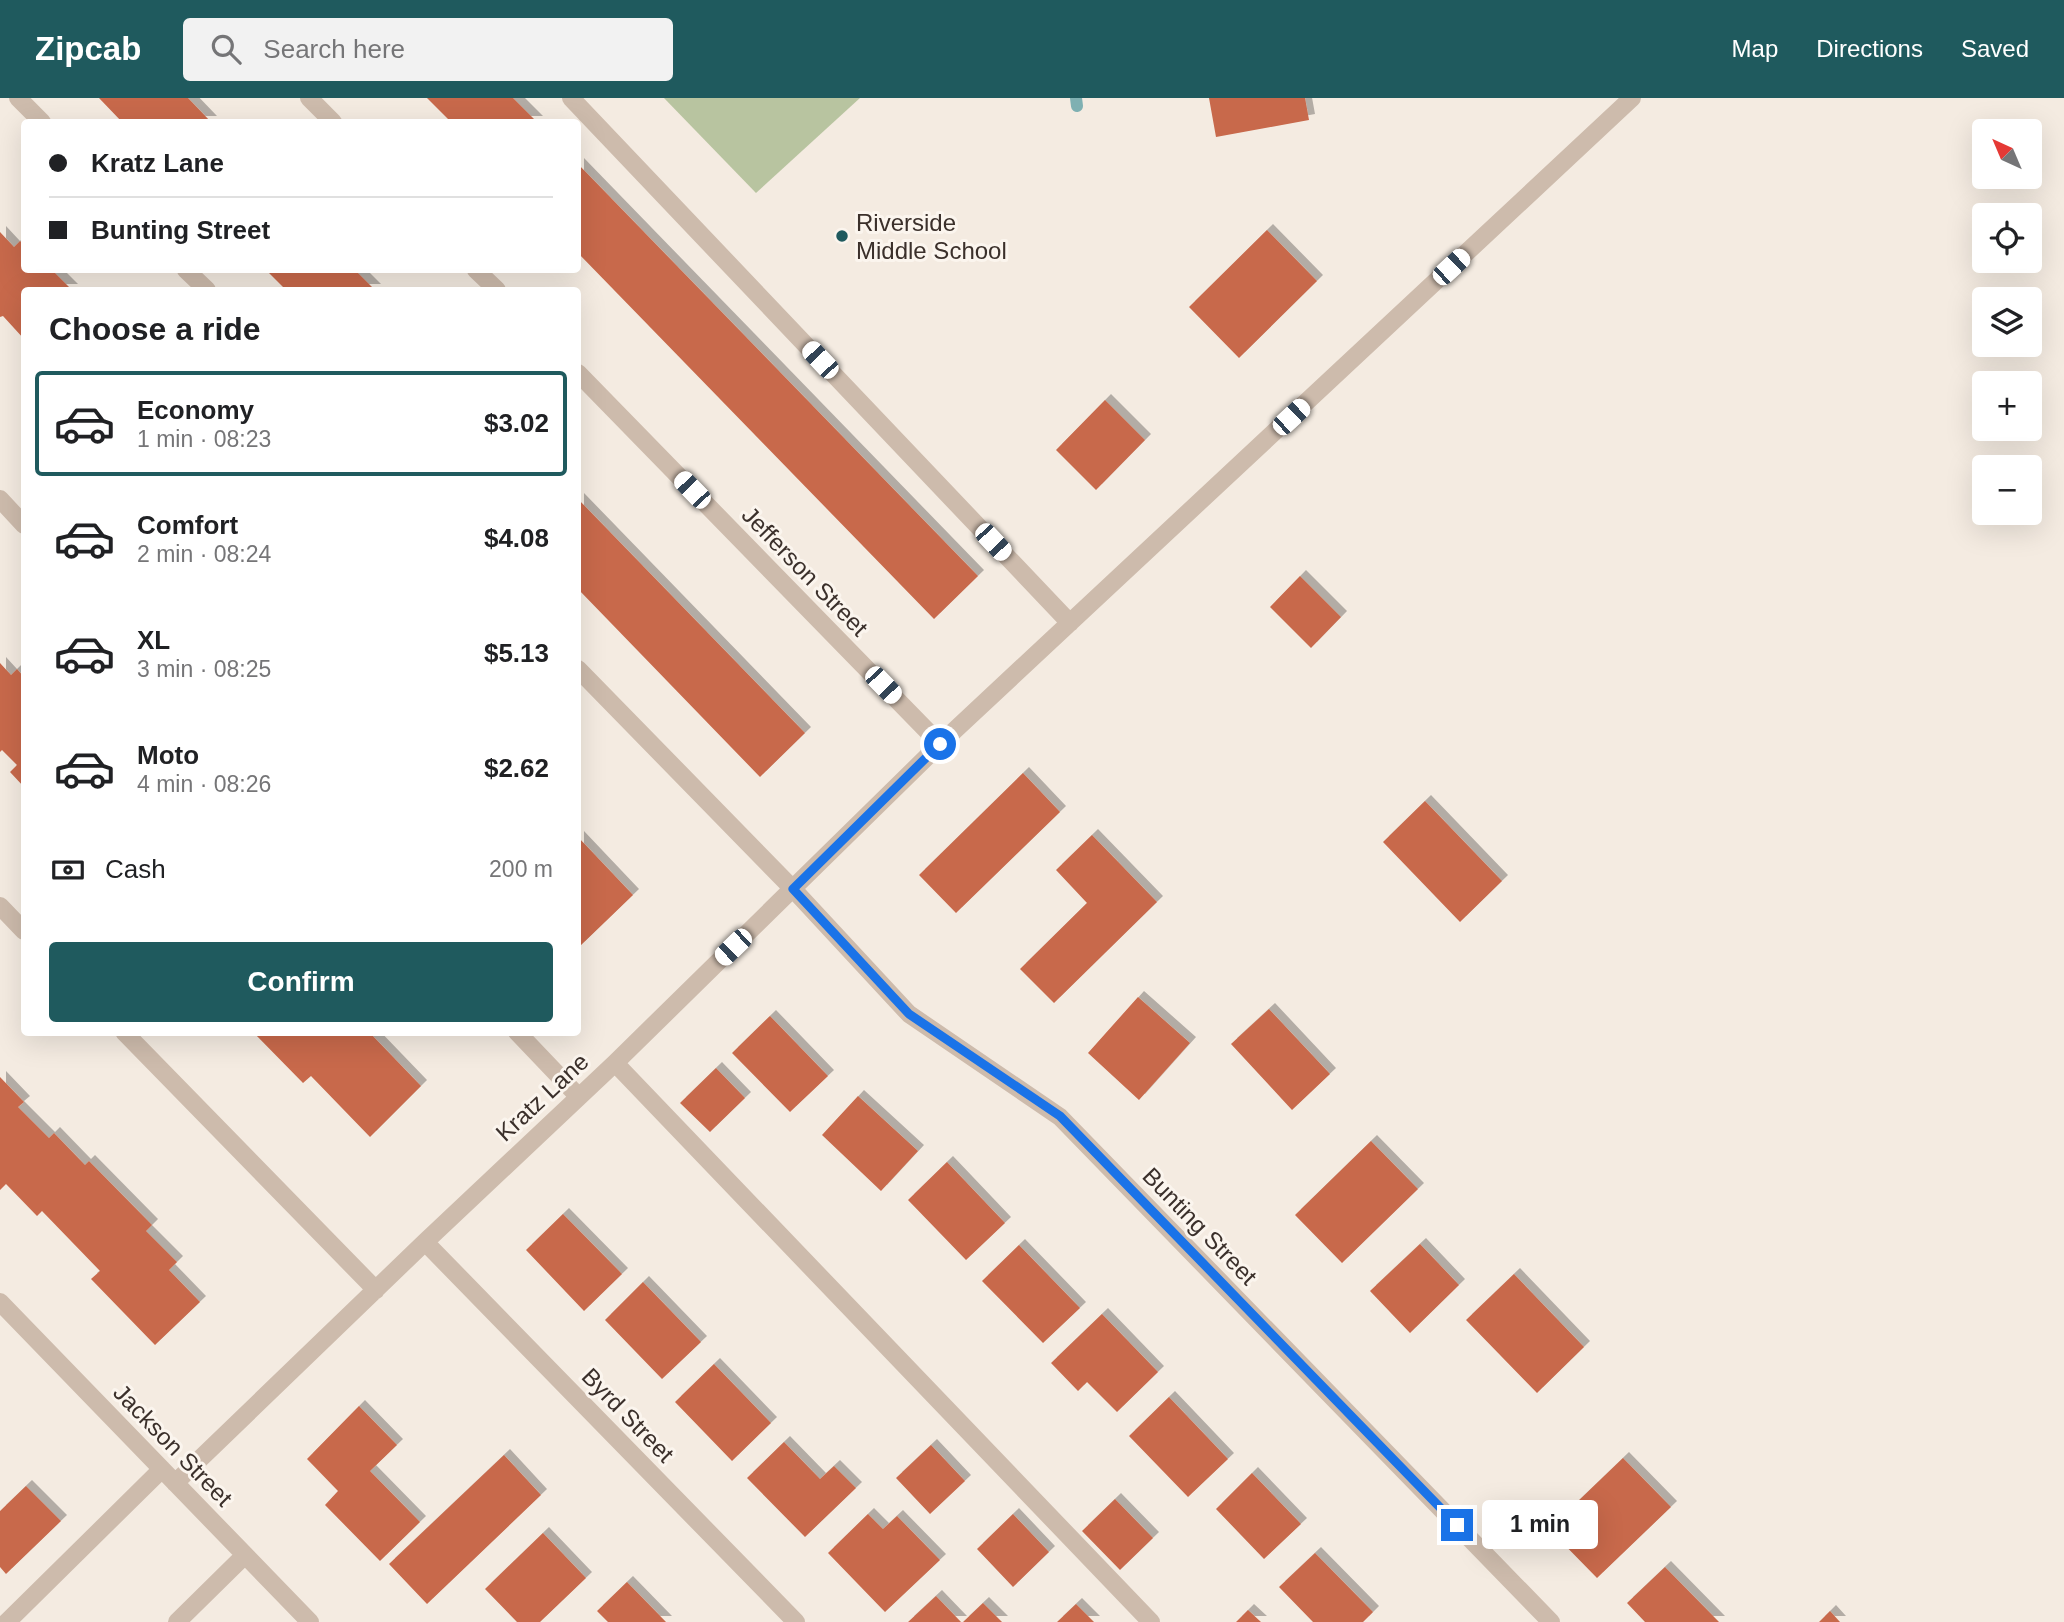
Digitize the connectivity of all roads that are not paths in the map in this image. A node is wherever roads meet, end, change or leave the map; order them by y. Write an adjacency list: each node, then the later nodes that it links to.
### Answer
1 (18, 98): 5 (street)
2 (309, 98): 6 (street)
3 (571, 98): 14 (street)
4 (1632, 98): 14 (street, Kratz Lane)
5 (39, 119)
6 (330, 119)
7 (189, 273): 9 (street)
8 (479, 273): 10 (street)
9 (204, 287)
10 (494, 287)
11 (581, 376): 16 (street, Jefferson Street)
12 (0, 499): 13 (street)
13 (21, 522)
14 (1070, 623): 16 (street, Kratz Lane)
15 (581, 672): 17 (street, Bunting Street)
16 (940, 744): 17 (street, Kratz Lane)
17 (793, 889): 22 (street, Kratz Lane); 35 (street, Bunting Street)
18 (0, 906): 19 (street)
19 (21, 928)
20 (128, 1036): 25 (street)
21 (521, 1036): 23 (street)
22 (615, 1063): 23 (street, Kratz Lane); 34 (street)
23 (578, 1096): 24 (street, Kratz Lane)
24 (425, 1242): 25 (street, Kratz Lane); 33 (street, Byrd Street)
25 (376, 1290): 28 (street, Kratz Lane)
26 (0, 1302): 27 (street, Jackson Street)
27 (162, 1469): 28 (street, Jackson Street); 30 (street)
28 (175, 1483): 29 (street, Jackson Street)
29 (246, 1555): 31 (street); 32 (street, Jackson Street)
30 (7, 1622)
31 (177, 1622)
32 (310, 1622)
33 (796, 1622)
34 (1151, 1622)
35 (1551, 1622)

